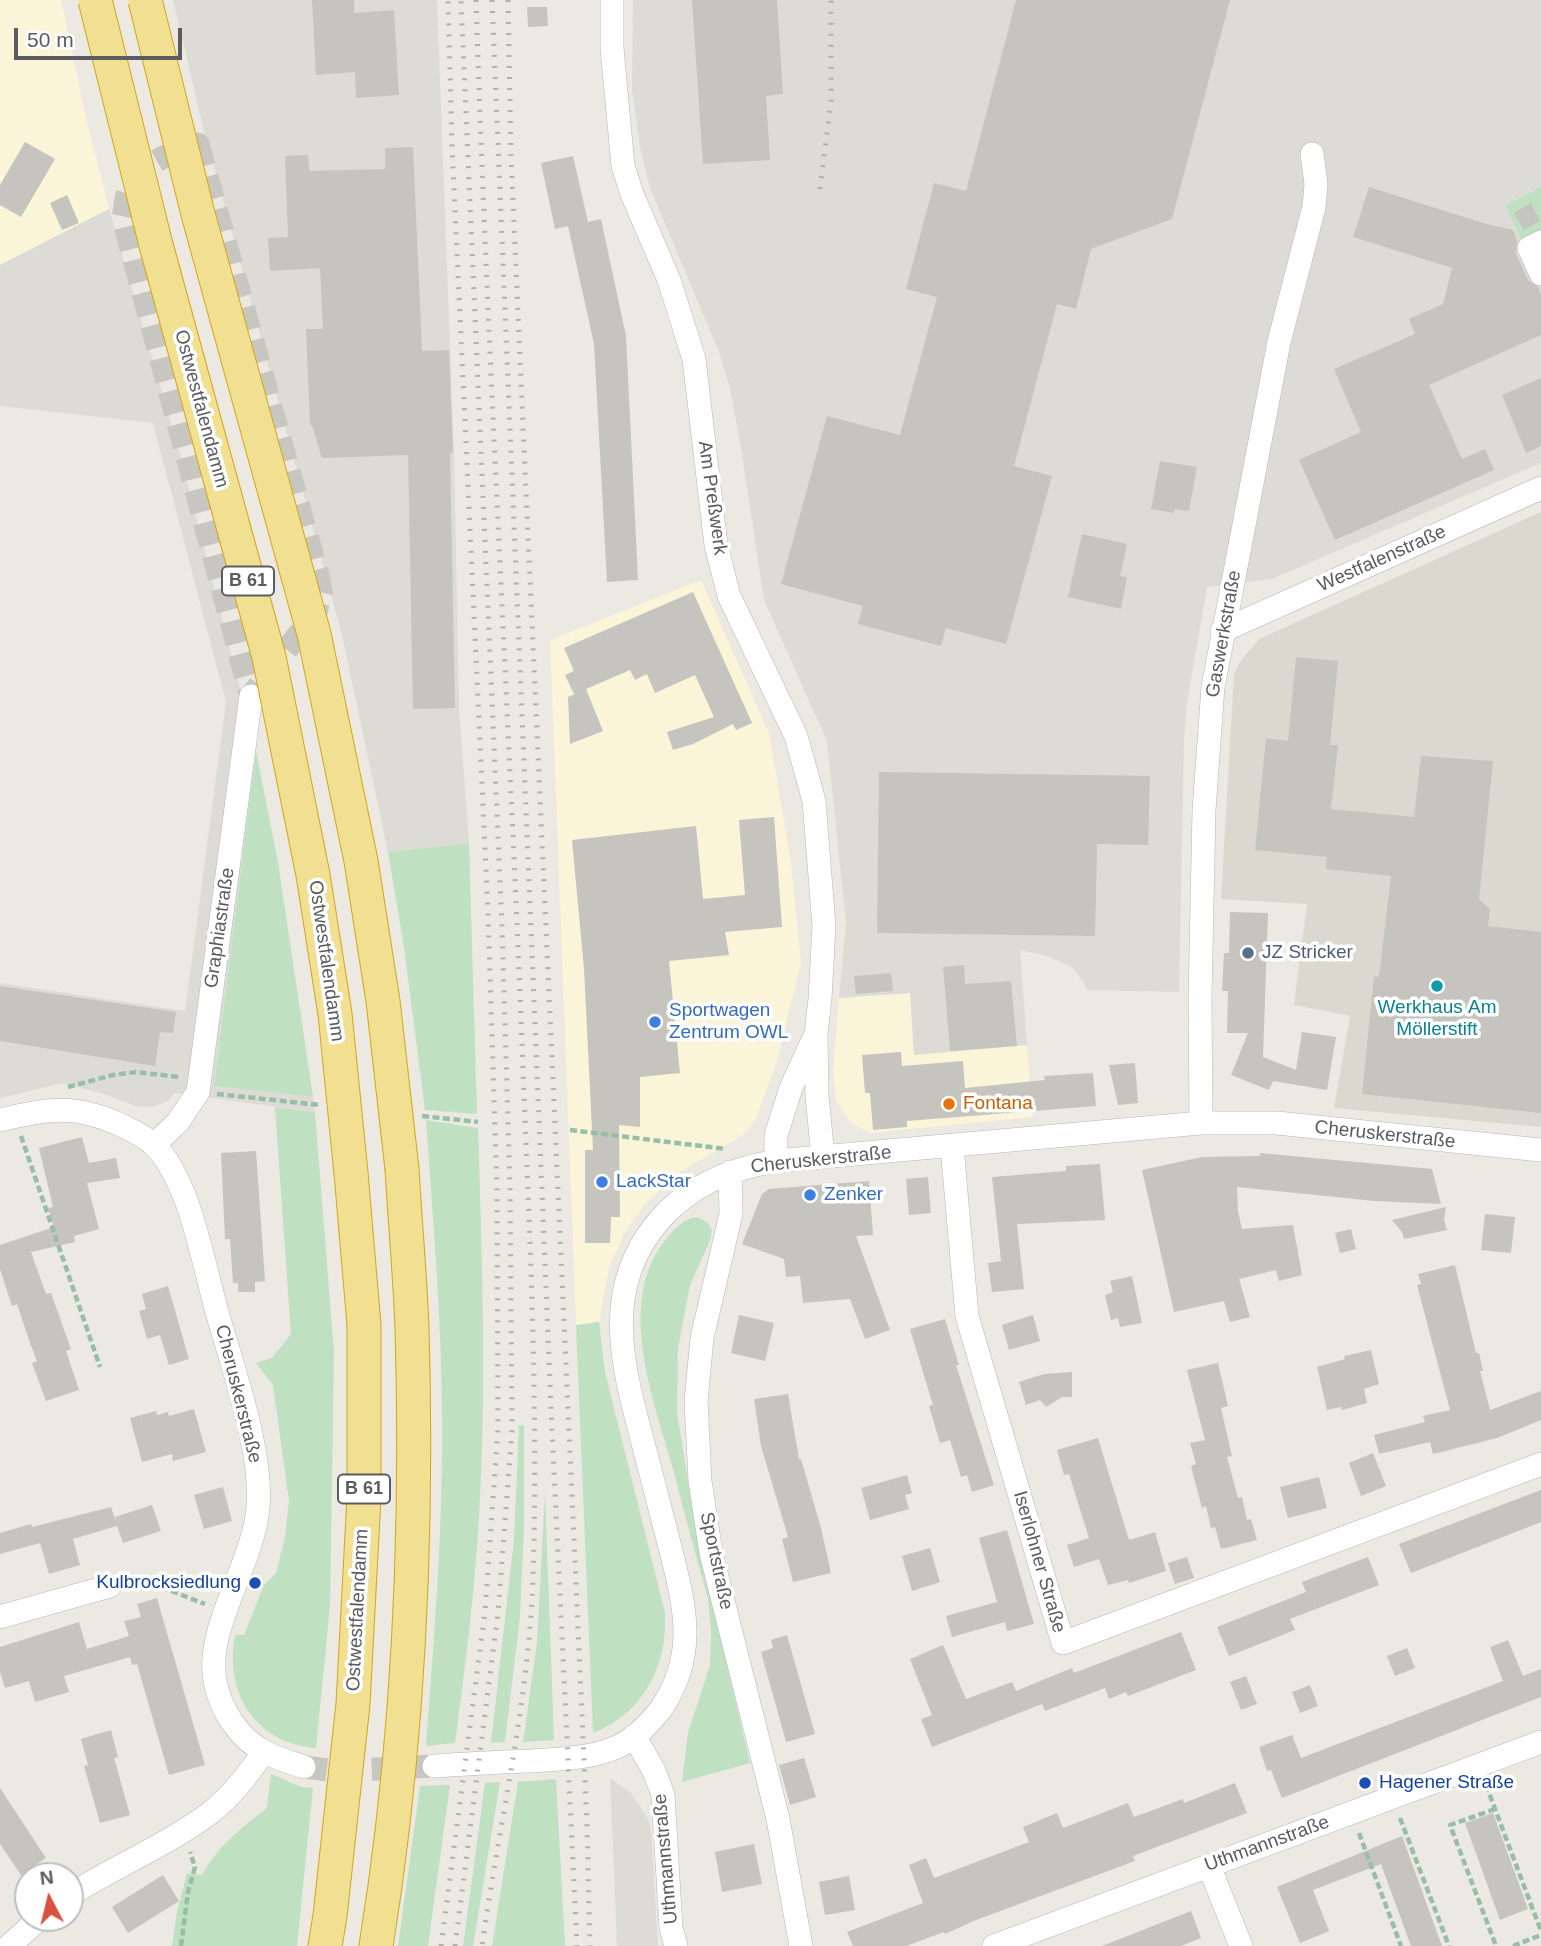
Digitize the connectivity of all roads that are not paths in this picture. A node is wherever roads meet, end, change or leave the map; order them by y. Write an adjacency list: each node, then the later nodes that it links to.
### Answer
1 (95, 0): 31 (highway, Ostwestfalendamm / B 61, bridge)
2 (145, 0): 32 (highway, B 61, bridge)
3 (612, 0): 10 (street, Am Preßwerk)
4 (1312, 154): 8 (street, Gaswerkstraße)
5 (1541, 242): 6 (street)
6 (1541, 274)
7 (1541, 488): 8 (street, Westfalenstraße)
8 (1222, 631): 12 (street, Gaswerkstraße)
9 (251, 696): 13 (street, Graphiastraße)
10 (816, 1034): 16 (street, Am Preßwerk); 17 (street, Am Preßwerk)
11 (7, 1118): 13 (street, Cheruskerstraße)
12 (1201, 1123): 14 (street, Cheruskerstraße); 15 (street, Cheruskerstraße)
13 (154, 1145): 24 (street, Cheruskerstraße)
14 (952, 1147): 16 (street, Cheruskerstraße); 19 (street, Iserlohner Straße)
15 (1541, 1150)
16 (822, 1157): 17 (street, Cheruskerstraße)
17 (765, 1163): 18 (street, Cheruskerstraße)
18 (730, 1172): 22 (street, Cheruskerstraße); 34 (street, Sportstraße)
19 (1541, 1464)
20 (110, 1586): 21 (street)
21 (0, 1617)
22 (634, 1736): 25 (street, Cheruskerstraße); 33 (street, Uthmannstraße)
23 (1541, 1742): 27 (street, Uthmannstraße)
24 (264, 1752): 26 (street, Cheruskerstraße); 28 (street)
25 (434, 1766)
26 (304, 1767)
27 (1209, 1866): 35 (street, Uthmannstraße); 36 (street)
28 (84, 1886)
29 (24, 1932): 30 (street)
30 (9, 1946)
31 (325, 1946)
32 (376, 1946)
33 (676, 1946)
34 (801, 1946)
35 (993, 1946)
36 (1241, 1946)

